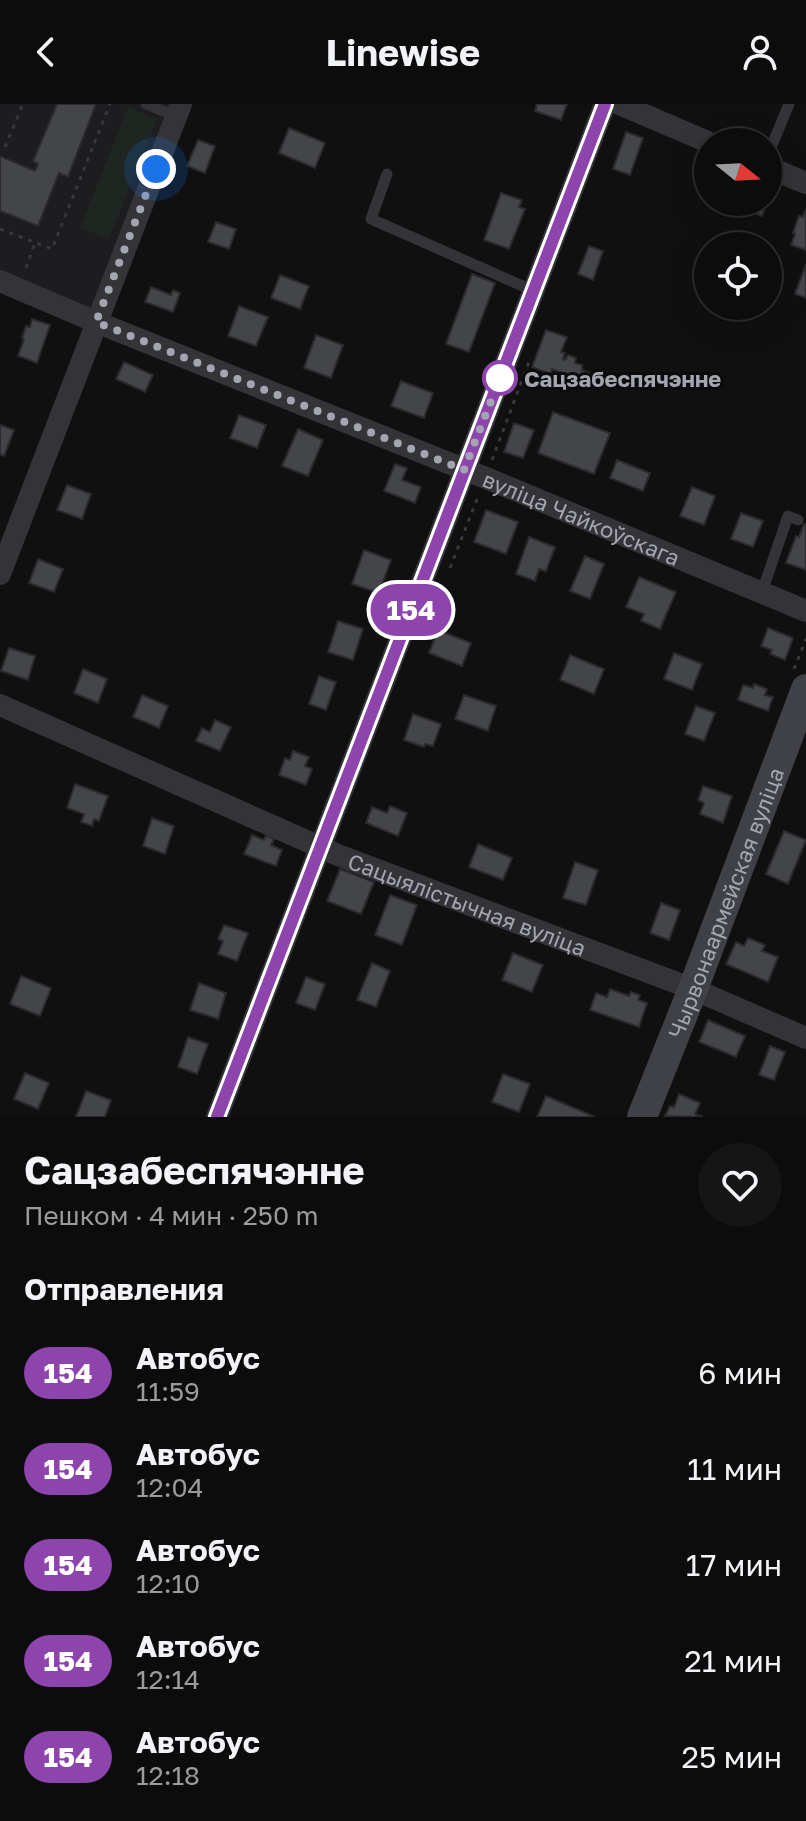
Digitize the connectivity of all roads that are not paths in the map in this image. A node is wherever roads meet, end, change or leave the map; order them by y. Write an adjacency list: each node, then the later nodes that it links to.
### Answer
1 (146, 104): 5 (lane)
2 (605, 104): 12 (street)
3 (619, 104): 7 (street)
4 (789, 104): 6 (lane)
5 (179, 110): 13 (street)
6 (779, 128)
7 (694, 136)
8 (782, 173): 10 (street)
9 (387, 174): 12 (lane)
10 (806, 183)
11 (0, 281): 13 (street, вуліца Чайкоўскага)
12 (534, 291): 14 (street)
13 (96, 322): 14 (street, вуліца Чайкоўскага); 16 (street)
14 (464, 470): 17 (street, вуліца Чайкоўскага); 21 (street)
15 (798, 520): 17 (lane)
16 (0, 574)
17 (762, 592): 18 (street, вуліца Чайкоўскага)
18 (806, 611)
19 (806, 689): 22 (main road, Чырвонаармейская вуліца)
20 (0, 705): 21 (street, Сацыялістычная вуліца)
21 (320, 847): 22 (street, Сацыялістычная вуліца); 24 (street)
22 (693, 989): 23 (street, Сацыялістычная вуліца); 25 (main road, Чырвонаармейская вуліца)
23 (806, 1038)
24 (217, 1117)
25 (642, 1117)

